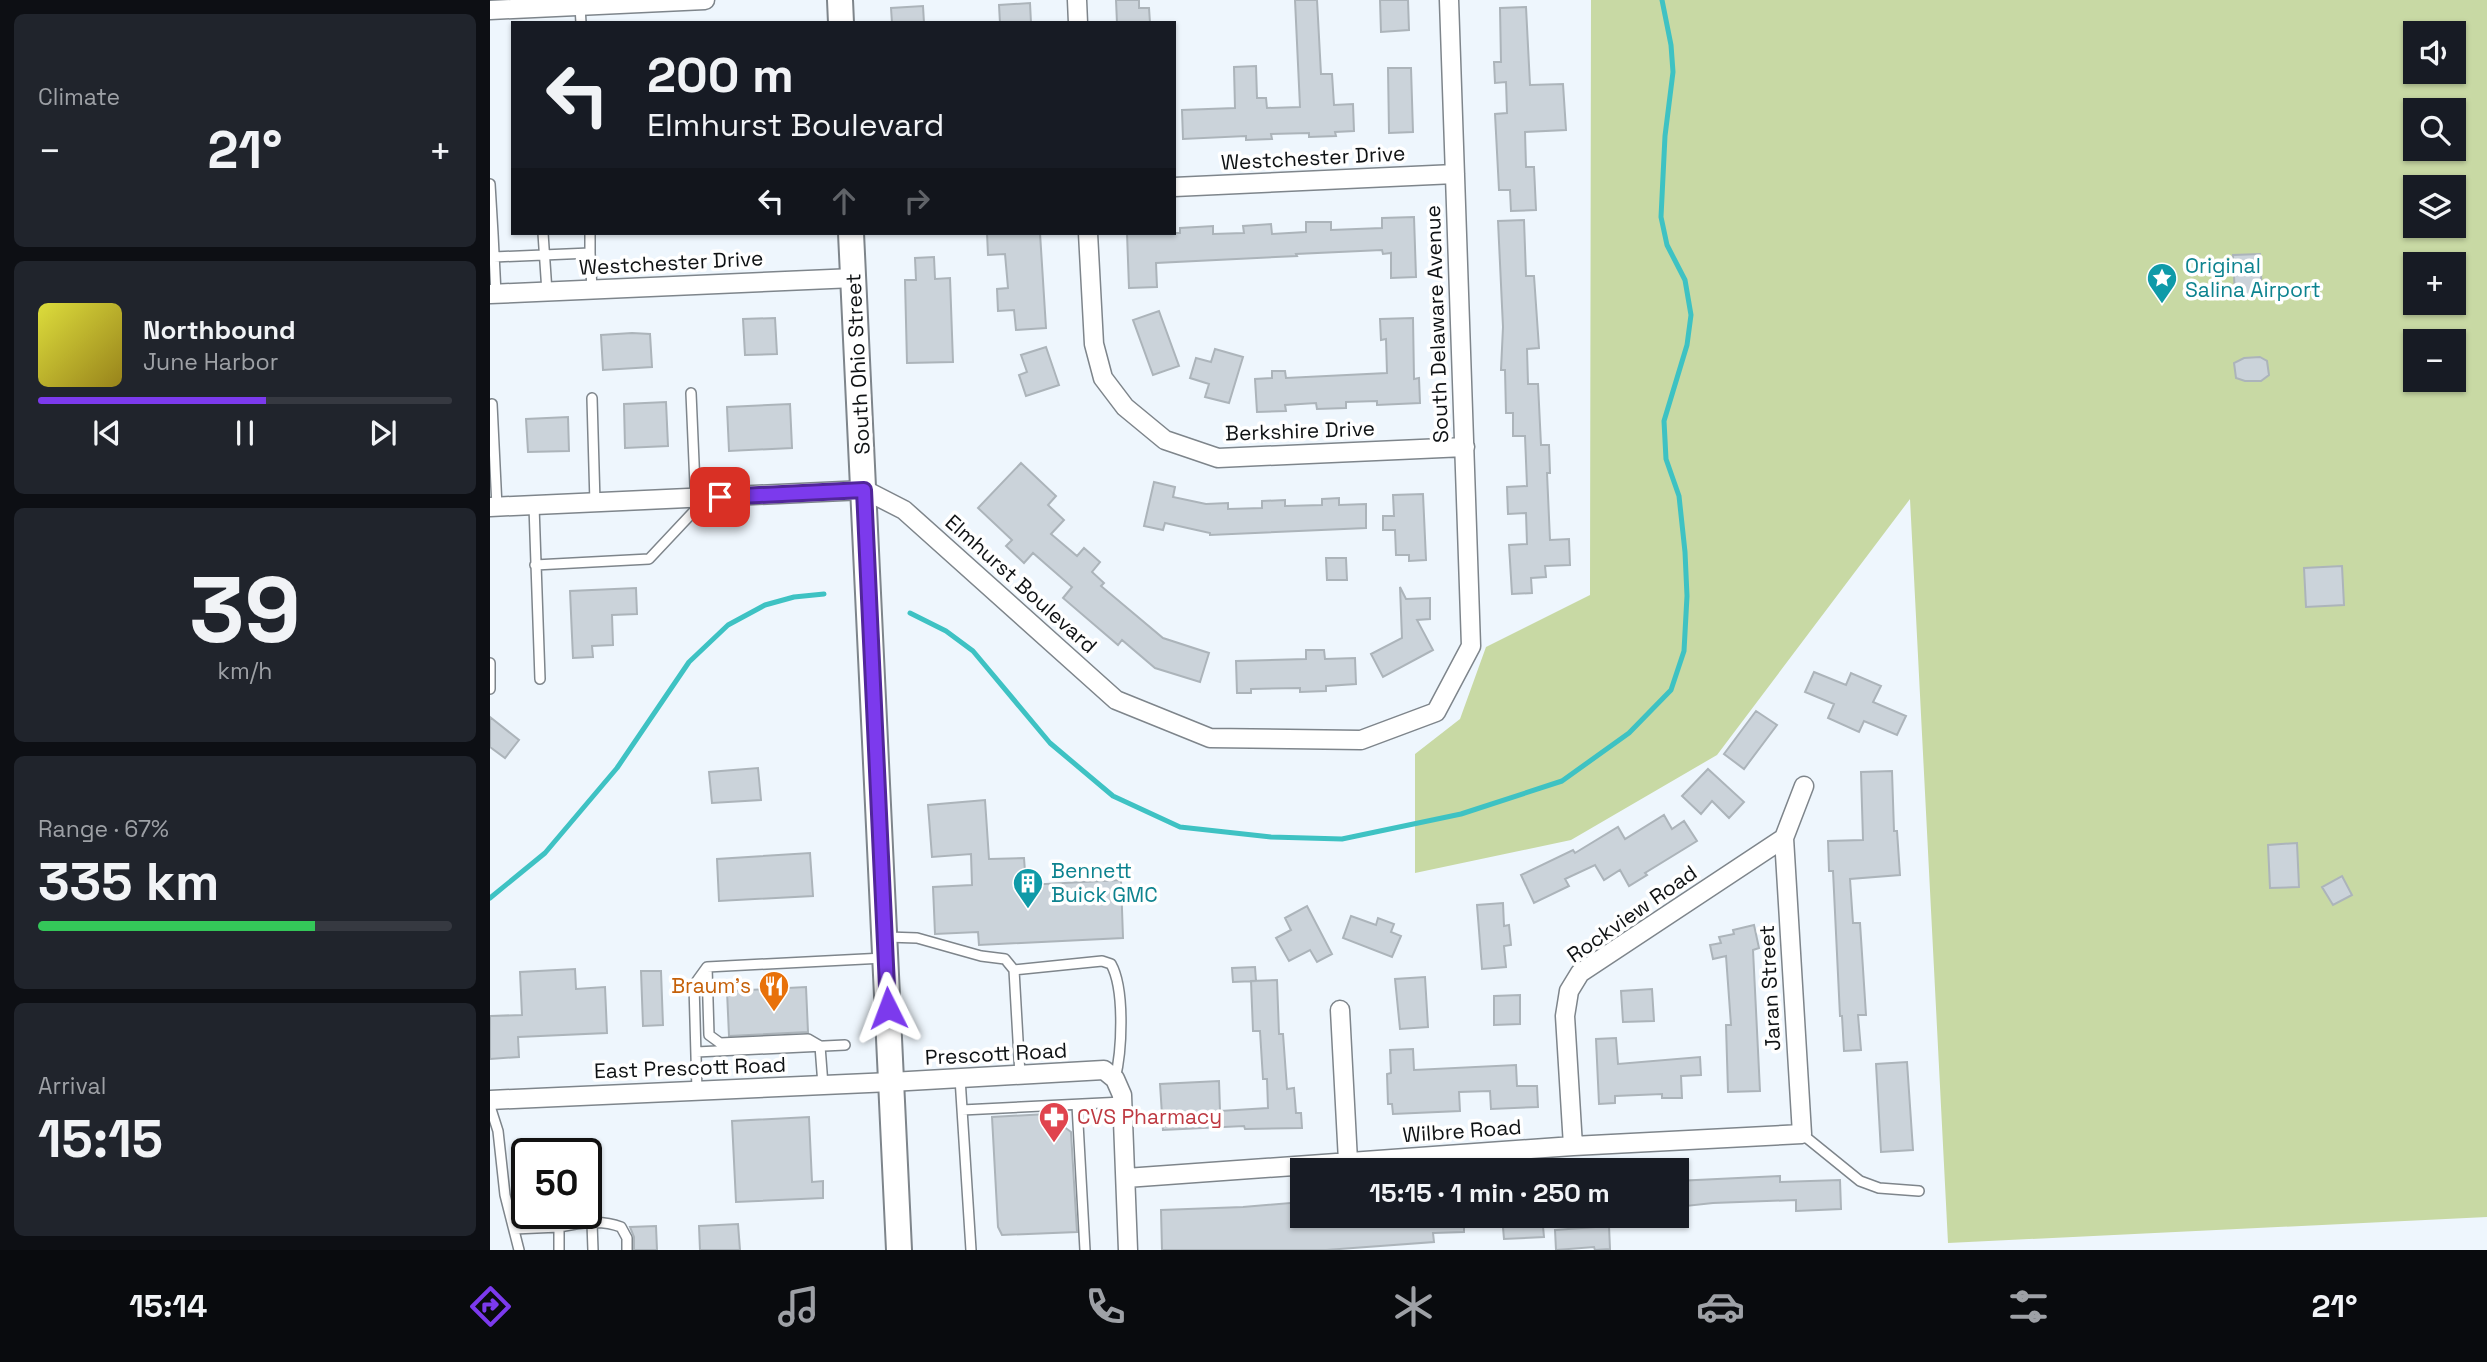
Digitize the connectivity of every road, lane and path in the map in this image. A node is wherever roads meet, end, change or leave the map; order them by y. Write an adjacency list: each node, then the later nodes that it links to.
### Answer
1 (694, 0): 2 (street); 8 (street)
2 (705, 0)
3 (839, 0): 9 (main road)
4 (1077, 0): 10 (street)
5 (1449, 0): 11 (street, South Delaware Avenue)
6 (557, 3): 7 (street); 8 (street)
7 (490, 10)
8 (580, 14)
9 (841, 21)
10 (1078, 21)
11 (1455, 174): 13 (street, Westchester Drive); 29 (street, South Delaware Avenue)
12 (490, 184): 14 (lane)
13 (1176, 187)
14 (491, 234): 21 (lane)
15 (543, 235): 20 (lane)
16 (590, 235): 19 (lane)
17 (851, 235): 22 (main road, South Ohio Street)
18 (1088, 235): 29 (street, Berkshire Drive)
19 (590, 253): 20 (lane); 23 (lane)
20 (544, 255): 21 (lane); 24 (lane)
21 (494, 257): 25 (lane)
22 (854, 278): 23 (street, Westchester Drive); 30 (main road, South Ohio Street)
23 (592, 289): 24 (street, Westchester Drive)
24 (547, 292): 25 (street, Westchester Drive)
25 (493, 294)
26 (691, 393): 31 (lane)
27 (592, 398): 32 (lane)
28 (492, 404): 34 (lane)
29 (1465, 447): 36 (street, South Delaware Avenue)
30 (864, 490): 31 (street, Elmhurst Boulevard); 36 (street, Elmhurst Boulevard); 42 (main road, South Ohio Street)
31 (696, 498): 32 (street, Elmhurst Boulevard); 35 (lane)
32 (596, 503): 33 (street, Elmhurst Boulevard)
33 (534, 506): 34 (street, Elmhurst Boulevard); 35 (lane)
34 (493, 507)
35 (536, 565): 38 (lane)
36 (1471, 646)
37 (490, 663): 39 (lane)
38 (540, 679)
39 (490, 689)
40 (1804, 786): 41 (street)
41 (1784, 838): 60 (street, Jaran Street); 61 (street, Rockview Road)
42 (885, 947): 43 (lane); 44 (lane); 52 (main road, South Ohio Street)
43 (707, 967): 47 (lane); 48 (lane)
44 (1014, 970): 49 (lane); 50 (lane)
45 (1340, 1010): 62 (street)
46 (845, 1045): 47 (lane)
47 (820, 1046): 48 (lane); 53 (lane)
48 (696, 1052): 54 (lane)
49 (1020, 1075): 50 (street, Prescott Road); 51 (street, Prescott Road)
50 (1109, 1075): 56 (street)
51 (960, 1078): 52 (street, Prescott Road); 59 (lane)
52 (891, 1083): 53 (street, East Prescott Road); 76 (main road, South Ohio Street)
53 (823, 1086): 54 (street, East Prescott Road)
54 (697, 1091): 55 (street, East Prescott Road)
55 (490, 1100)
56 (1123, 1102): 57 (lane); 65 (street)
57 (1077, 1105): 59 (lane); 78 (lane)
58 (490, 1106): 67 (lane)
59 (962, 1110): 77 (lane)
60 (1802, 1135): 61 (street, Wilbre Road); 66 (lane)
61 (1573, 1146): 63 (street, Wilbre Road)
62 (1348, 1158)
63 (1393, 1158)
64 (1290, 1165): 65 (street, Wilbre Road)
65 (1126, 1178): 79 (street)
66 (1919, 1191)
67 (511, 1218)
68 (602, 1223): 75 (lane)
69 (514, 1229): 72 (lane)
70 (559, 1229): 73 (lane)
71 (592, 1229): 74 (lane)
72 (519, 1250)
73 (559, 1250)
74 (593, 1250)
75 (627, 1250)
76 (899, 1250)
77 (971, 1250)
78 (1085, 1250)
79 (1128, 1250)

